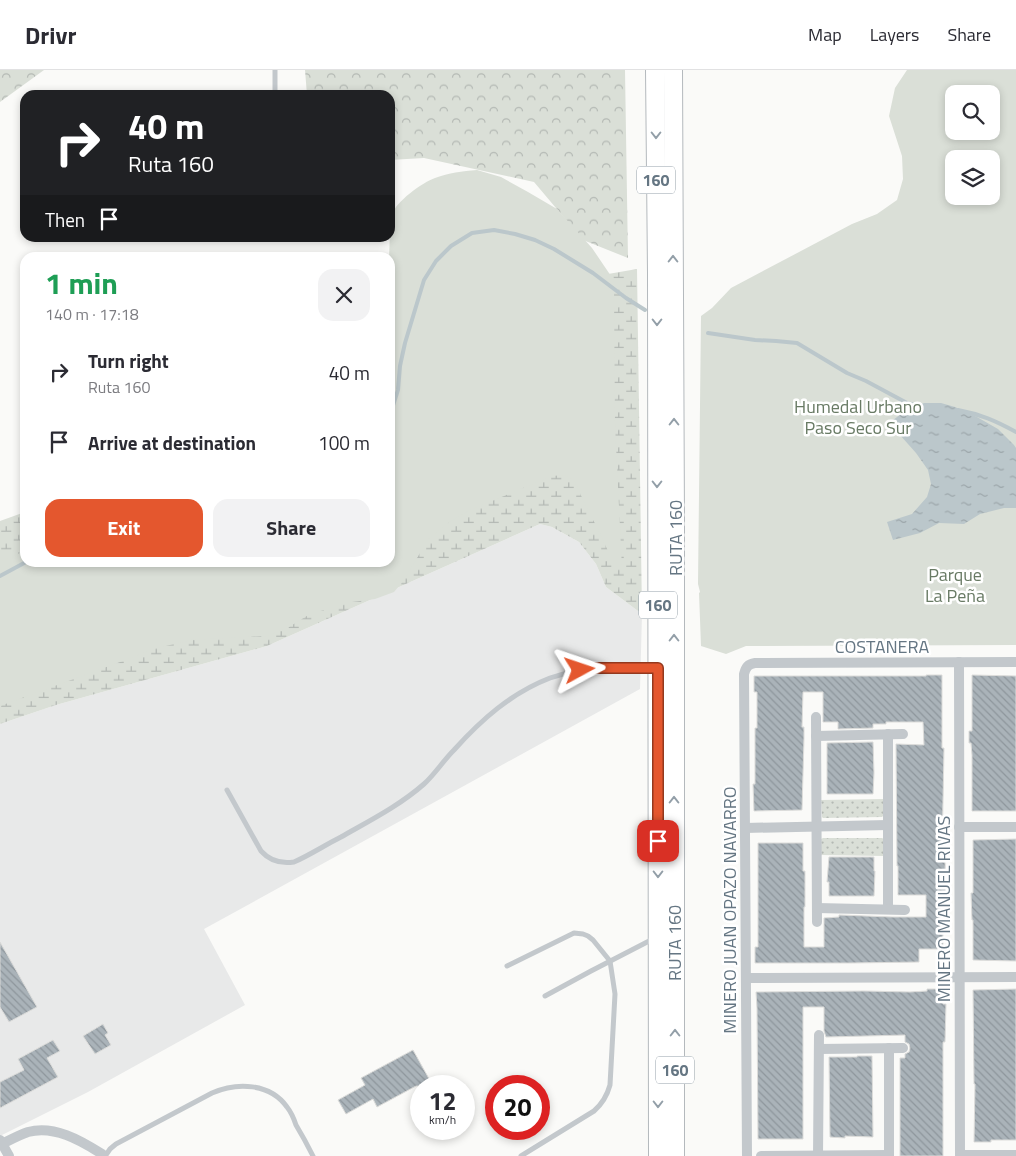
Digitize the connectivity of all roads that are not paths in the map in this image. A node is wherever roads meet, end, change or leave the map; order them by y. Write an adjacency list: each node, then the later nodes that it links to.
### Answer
1 (275, 70): 5 (lane)
2 (673, 70): 6 (highway, RUTA 160 / 160)
3 (680, 70): 6 (highway)
4 (655, 75): 10 (highway, RUTA 160 / 160, one-way to 10)
5 (275, 90)
6 (673, 139): 46 (highway, RUTA 160 / 160, one-way to 6)
7 (959, 662): 8 (street, COSTANERA); 9 (street, COSTANERA); 18 (street, MINERO MANUEL RIVAS)
8 (1016, 662)
9 (748, 666): 20 (street, MINERO JUAN OPAZO NAVARRO)
10 (658, 668): 15 (lane); 25 (highway, RUTA 160 / 160, one-way to 25)
11 (816, 717): 14 (street)
12 (888, 734): 13 (street); 14 (street); 16 (street)
13 (903, 734)
14 (816, 736): 17 (street)
15 (227, 790)
16 (888, 825): 17 (street); 22 (street)
17 (817, 826): 20 (street); 21 (street)
18 (959, 827): 19 (street); 28 (street, MINERO MANUEL RIVAS)
19 (1016, 827)
20 (745, 828): 30 (street, MINERO JUAN OPAZO NAVARRO)
21 (817, 908): 22 (street); 24 (street)
22 (888, 909): 23 (street)
23 (905, 910)
24 (817, 922)
25 (658, 937): 26 (lane); 45 (highway, RUTA 160 / 160, one-way to 45)
26 (610, 961): 27 (lane); 31 (lane); 44 (lane)
27 (507, 966)
28 (960, 977): 29 (street); 30 (street); 40 (street, MINERO MANUEL RIVAS)
29 (1016, 977)
30 (746, 978): 47 (street, MINERO JUAN OPAZO NAVARRO)
31 (545, 996)
32 (820, 1034): 35 (street)
33 (889, 1048): 34 (street); 35 (street); 39 (street)
34 (903, 1048)
35 (819, 1049): 49 (street)
36 (1, 1142): 38 (street); 41 (street)
37 (1016, 1154): 40 (street)
38 (105, 1155): 42 (street); 43 (lane)
39 (889, 1155): 49 (street)
40 (960, 1155)
41 (9, 1156)
42 (88, 1156)
43 (313, 1156)
44 (521, 1156)
45 (658, 1156)
46 (675, 1156)
47 (747, 1156)
48 (761, 1156): 49 (street)
49 (818, 1156)

